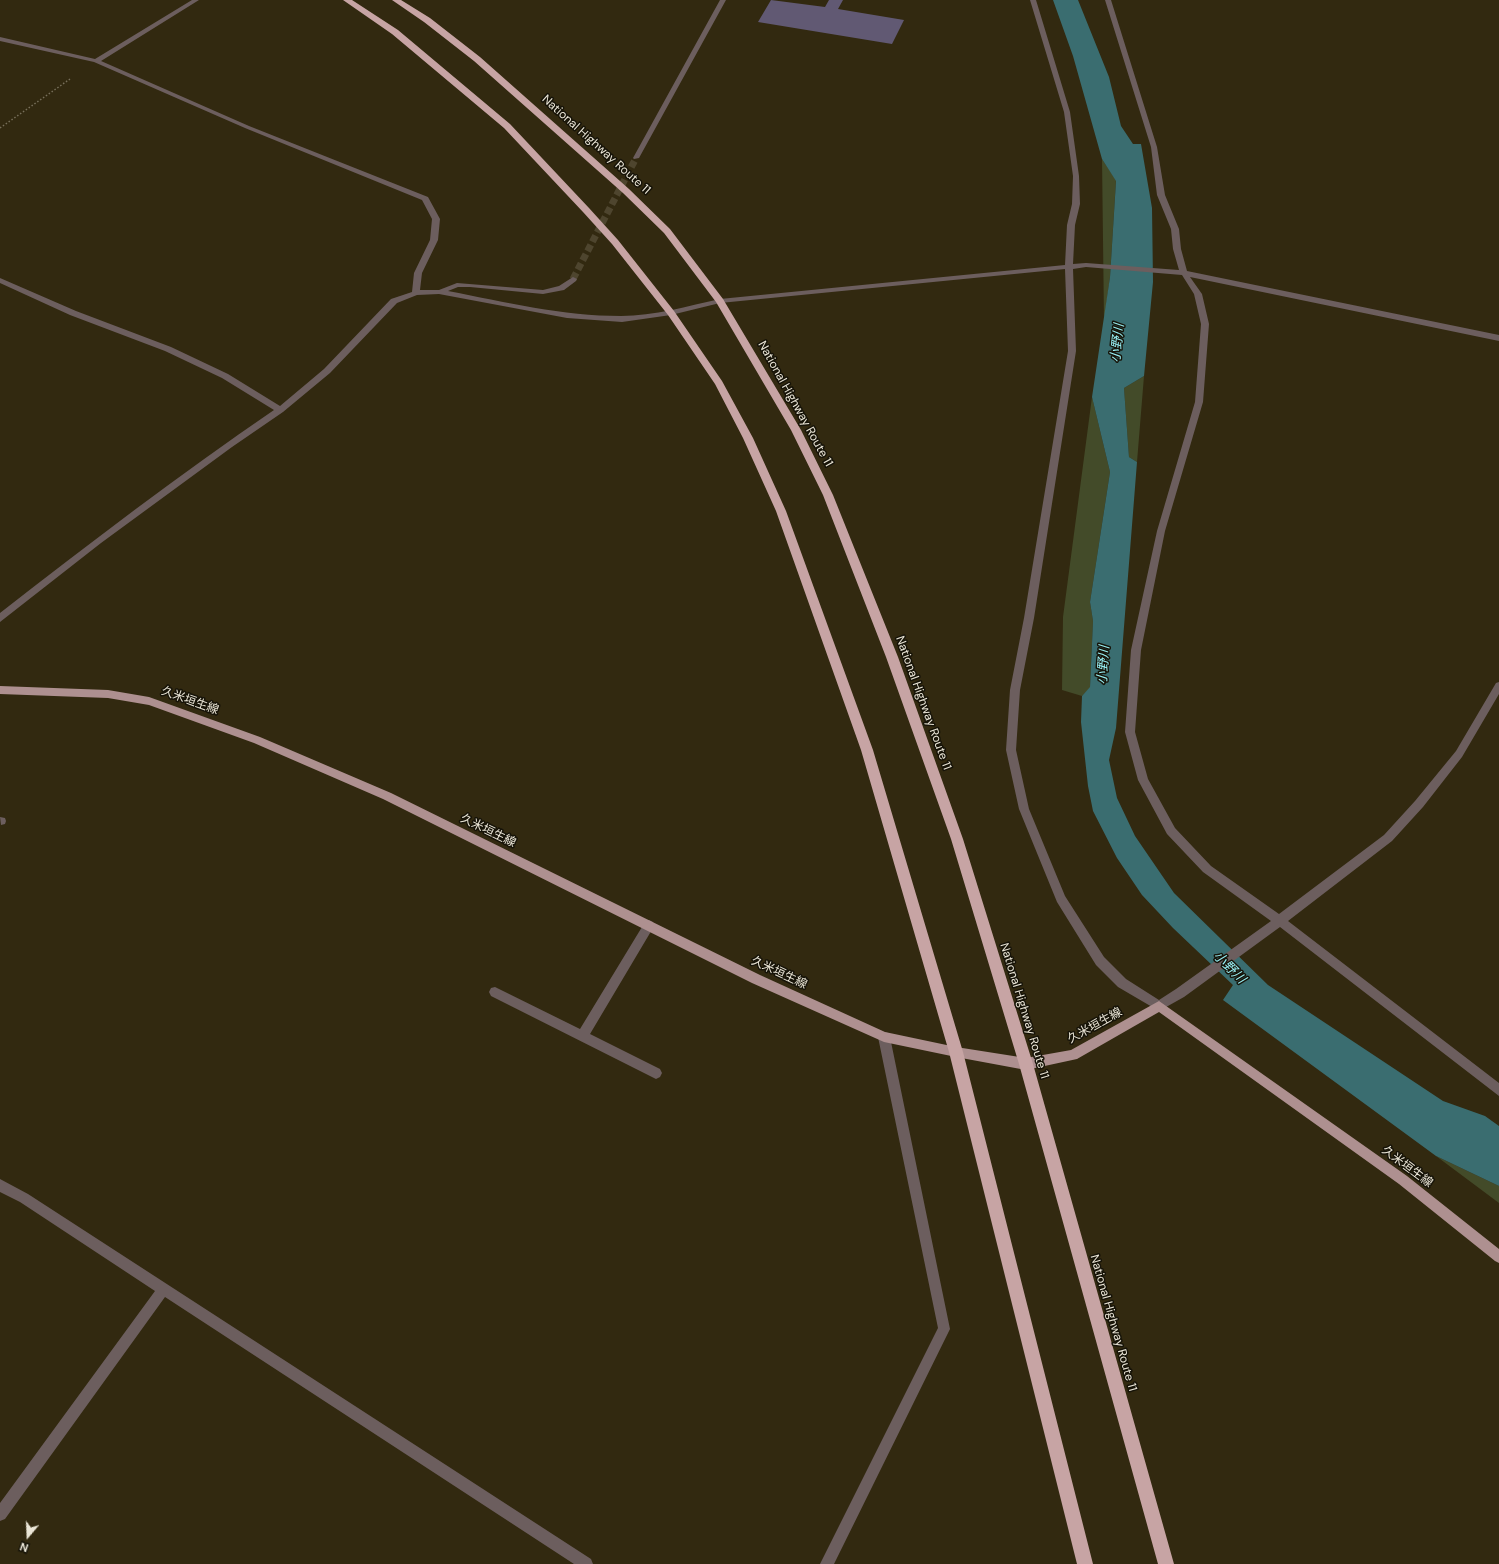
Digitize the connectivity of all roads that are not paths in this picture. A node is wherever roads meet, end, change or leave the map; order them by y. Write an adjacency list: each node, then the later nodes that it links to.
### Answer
1 (196, 0): 8 (street)
2 (347, 0): 17 (highway)
3 (396, 0): 16 (highway, National Highway Route 11)
4 (723, 0): 9 (street)
5 (1032, 0): 10 (street)
6 (1108, 0): 11 (street)
7 (0, 39): 8 (street)
8 (96, 61): 15 (street)
9 (636, 158)
10 (1069, 267): 11 (street); 16 (street); 26 (street)
11 (1184, 273): 18 (street); 23 (street)
12 (573, 279): 14 (street)
13 (0, 280): 19 (street)
14 (439, 292): 15 (street); 17 (street)
15 (416, 293): 19 (street)
16 (720, 301): 17 (street); 30 (highway, National Highway Route 11)
17 (671, 313): 29 (highway)
18 (1499, 338)
19 (280, 410): 20 (street)
20 (0, 618)
21 (0, 690): 24 (main road, 久米垣生線)
22 (1498, 690): 23 (street)
23 (1280, 921): 26 (street); 32 (street)
24 (649, 925): 27 (street); 28 (main road, 久米垣生線)
25 (495, 992): 27 (street)
26 (1159, 1006): 30 (main road, 久米垣生線); 34 (main road, 久米垣生線)
27 (582, 1036): 31 (street)
28 (884, 1037): 29 (main road, 久米垣生線); 38 (street)
29 (956, 1052): 30 (main road, 久米垣生線); 39 (highway)
30 (1026, 1064): 40 (highway, National Highway Route 11)
31 (656, 1073)
32 (1499, 1090)
33 (0, 1184): 35 (street)
34 (1499, 1257)
35 (163, 1290): 36 (street); 37 (street)
36 (0, 1514)
37 (586, 1564)
38 (827, 1564)
39 (1085, 1564)
40 (1166, 1564)

